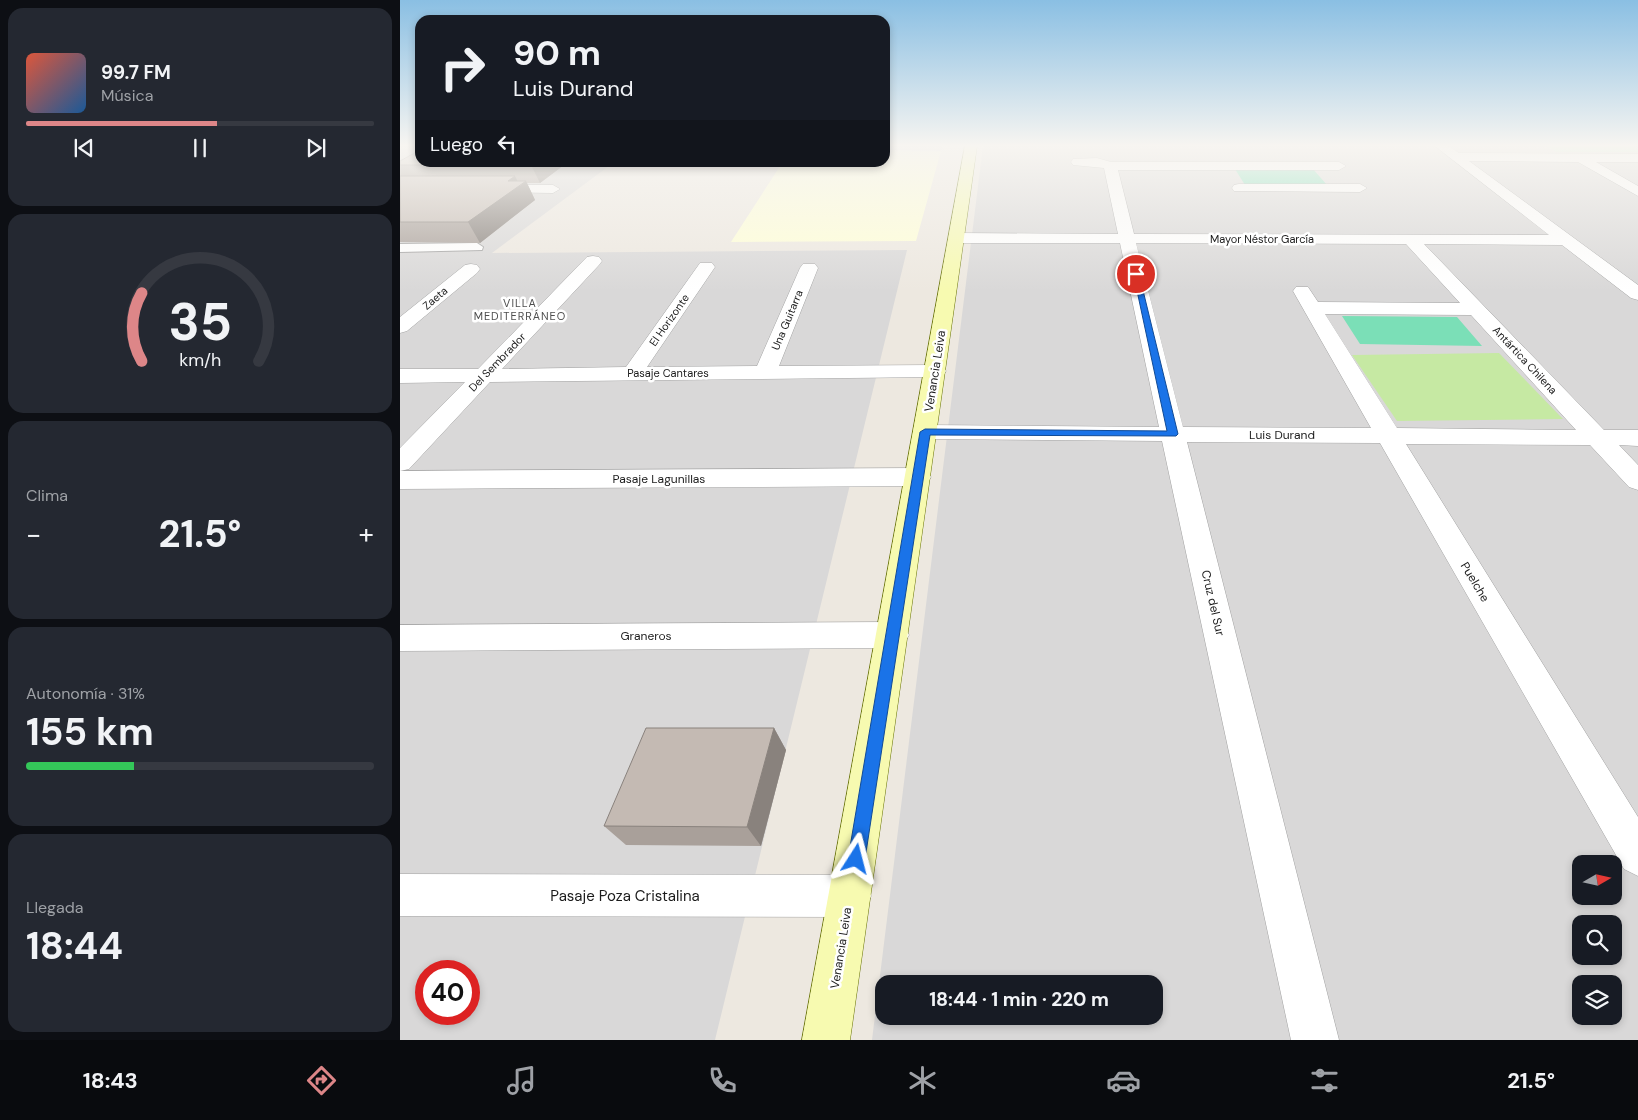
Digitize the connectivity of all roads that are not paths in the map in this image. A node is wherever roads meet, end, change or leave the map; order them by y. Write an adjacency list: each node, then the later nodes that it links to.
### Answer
1 (964, 195): 6 (street, Venancia Leiva)
2 (1117, 195): 7 (street, Cruz del Sur)
3 (1366, 195): 5 (street)
4 (1506, 195): 9 (street)
5 (1371, 200)
6 (957, 238): 7 (street, Mayor Néstor García); 19 (street, Venancia Leiva)
7 (1127, 238): 8 (street, Mayor Néstor García); 25 (street, Cruz del Sur)
8 (1411, 240): 9 (street, Mayor Néstor García); 17 (street, Antártica Chilena)
9 (1566, 240): 16 (street)
10 (477, 247): 11 (lane)
11 (400, 248)
12 (593, 262): 22 (street, Del Sembrador)
13 (706, 267): 21 (street, El Horizonte)
14 (470, 268): 18 (street, Zaeta)
15 (809, 268): 20 (street, Una Guitarra)
16 (1638, 294)
17 (1476, 308): 26 (street, Puelche); 27 (street, Antártica Chilena)
18 (400, 327)
19 (936, 371): 20 (street, Pasaje Cantares); 24 (street, Venancia Leiva)
20 (765, 373): 21 (street, Pasaje Cantares)
21 (632, 374): 22 (street, Pasaje Cantares)
22 (484, 375): 23 (street, Pasaje Cantares); 29 (street, Del Sembrador)
23 (400, 376)
24 (925, 432): 25 (street, Luis Durand); 30 (street, Venancia Leiva)
25 (1173, 434): 26 (street, Luis Durand); 39 (street, Cruz del Sur)
26 (1388, 436): 27 (street, Luis Durand); 35 (street, Puelche)
27 (1597, 438): 28 (street, Luis Durand); 32 (street, Antártica Chilena)
28 (1638, 438)
29 (400, 463)
30 (918, 478): 31 (street, Pasaje Lagunillas); 33 (street, Venancia Leiva)
31 (400, 480)
32 (1638, 481)
33 (893, 635): 34 (street, Graneros); 37 (street, Venancia Leiva)
34 (400, 638)
35 (1638, 855)
36 (400, 895): 37 (street, Pasaje Poza Cristalina)
37 (850, 896): 38 (street, Venancia Leiva)
38 (826, 1040)
39 (1315, 1040)

